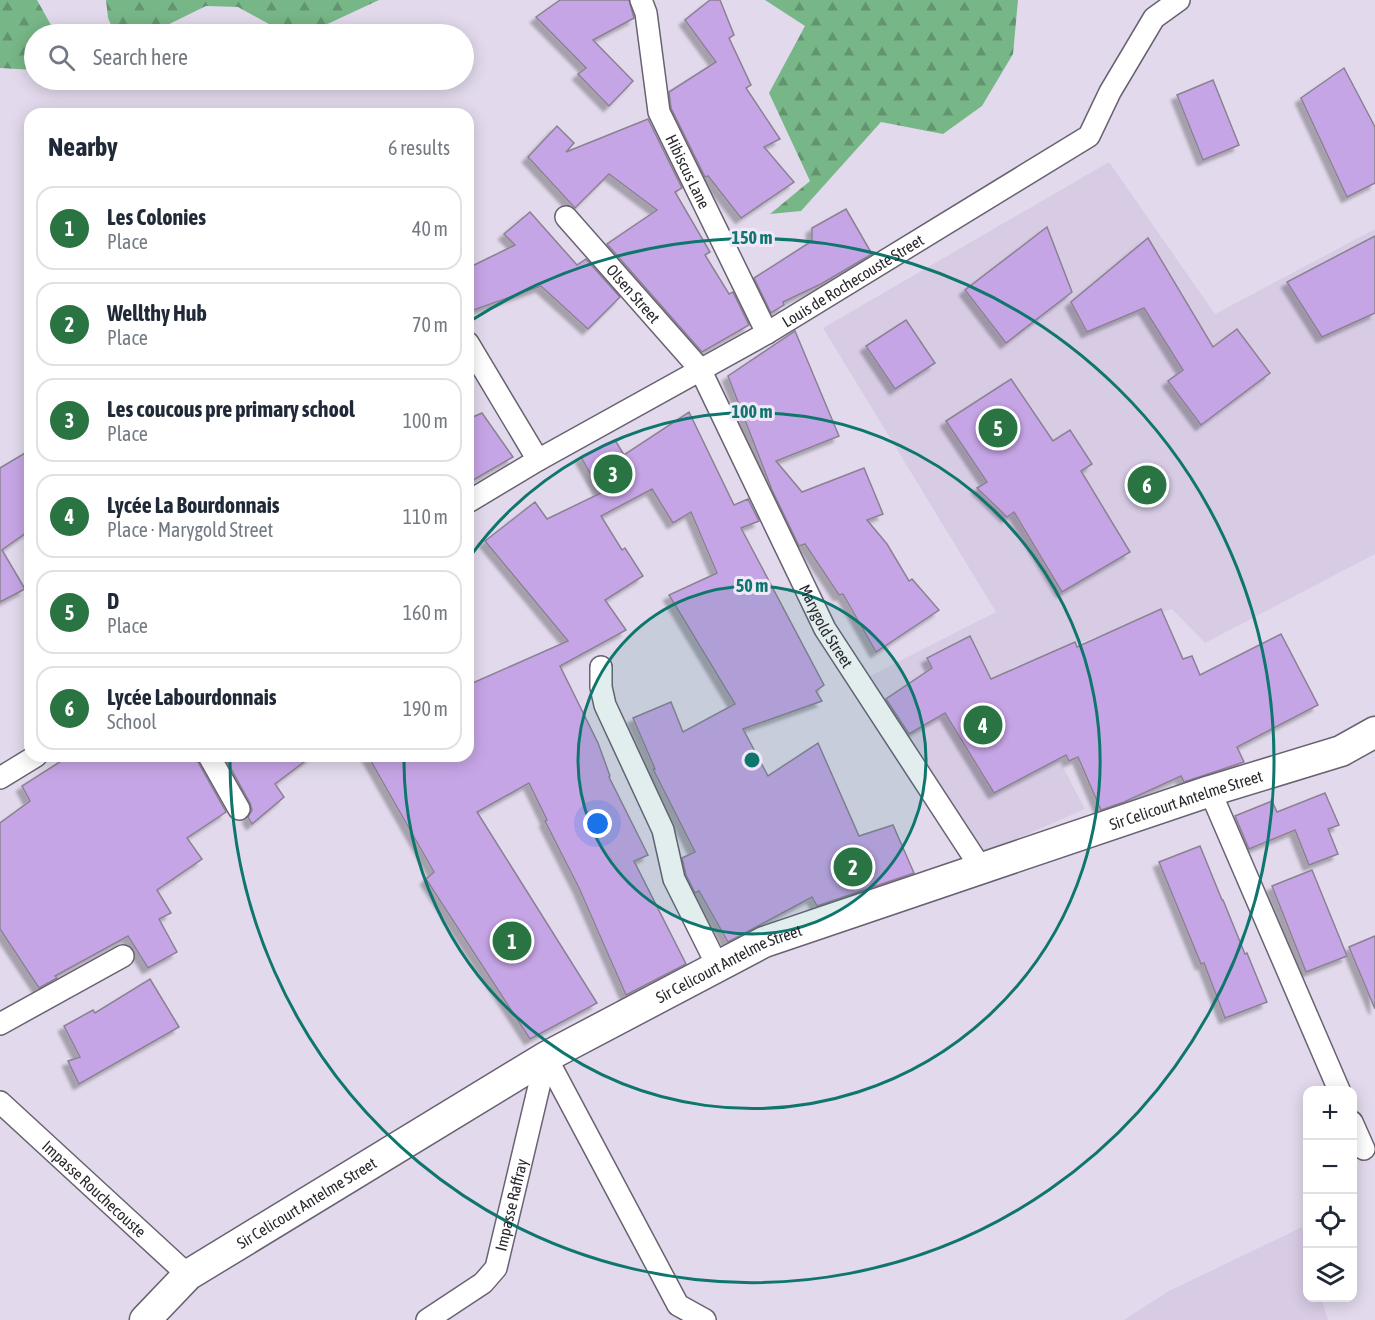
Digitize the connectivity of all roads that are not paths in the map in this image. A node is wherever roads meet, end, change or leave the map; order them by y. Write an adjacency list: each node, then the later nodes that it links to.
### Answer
1 (641, 0): 4 (street, Hibiscus Lane)
2 (1179, 0): 4 (street, Louis de Rochecouste Street)
3 (566, 217): 6 (street, Olsen Street)
4 (767, 333): 6 (street, Louis de Rochecouste Street)
5 (474, 353): 7 (street)
6 (700, 369): 7 (street, Louis de Rochecouste Street); 16 (street, Marygold Street)
7 (538, 460): 8 (street, Louis de Rochecouste Street)
8 (474, 498)
9 (601, 667): 18 (street)
10 (1375, 732): 14 (street, Sir Celicourt Antelme Street)
11 (26, 762): 13 (street)
12 (212, 762): 15 (street)
13 (0, 778)
14 (1210, 791): 16 (street, Sir Celicourt Antelme Street); 21 (street)
15 (239, 809)
16 (981, 868): 18 (street, Sir Celicourt Antelme Street)
17 (123, 956): 19 (street)
18 (717, 965): 20 (street, Sir Celicourt Antelme Street)
19 (0, 1024)
20 (546, 1057): 25 (street, Sir Celicourt Antelme Street); 27 (street, Impasse Raffray); 28 (street)
21 (1337, 1086)
22 (0, 1102): 25 (street, Impasse Rouchecouste)
23 (1357, 1132): 24 (street)
24 (1364, 1149)
25 (188, 1275): 26 (street, Sir Celicourt Antelme Street)
26 (145, 1320)
27 (427, 1320)
28 (705, 1320)

